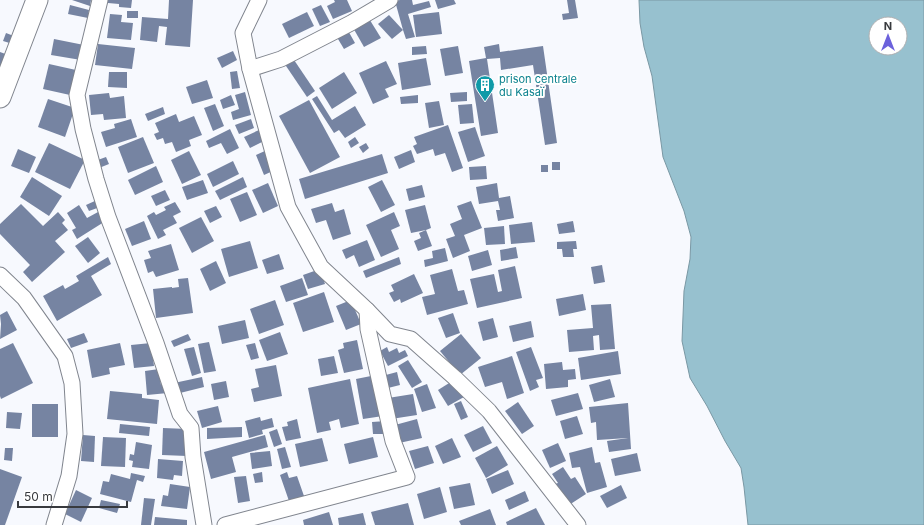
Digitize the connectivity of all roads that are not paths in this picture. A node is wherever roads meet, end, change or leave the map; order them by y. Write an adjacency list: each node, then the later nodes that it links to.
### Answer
1 (37, 0): 6 (main road)
2 (100, 0): 10 (street)
3 (259, 0): 5 (street)
4 (390, 0): 5 (street)
5 (250, 69): 8 (street)
6 (0, 97)
7 (0, 275): 9 (street)
8 (367, 310): 11 (street); 12 (street)
9 (54, 525)
10 (204, 525)
11 (225, 525)
12 (578, 525)

